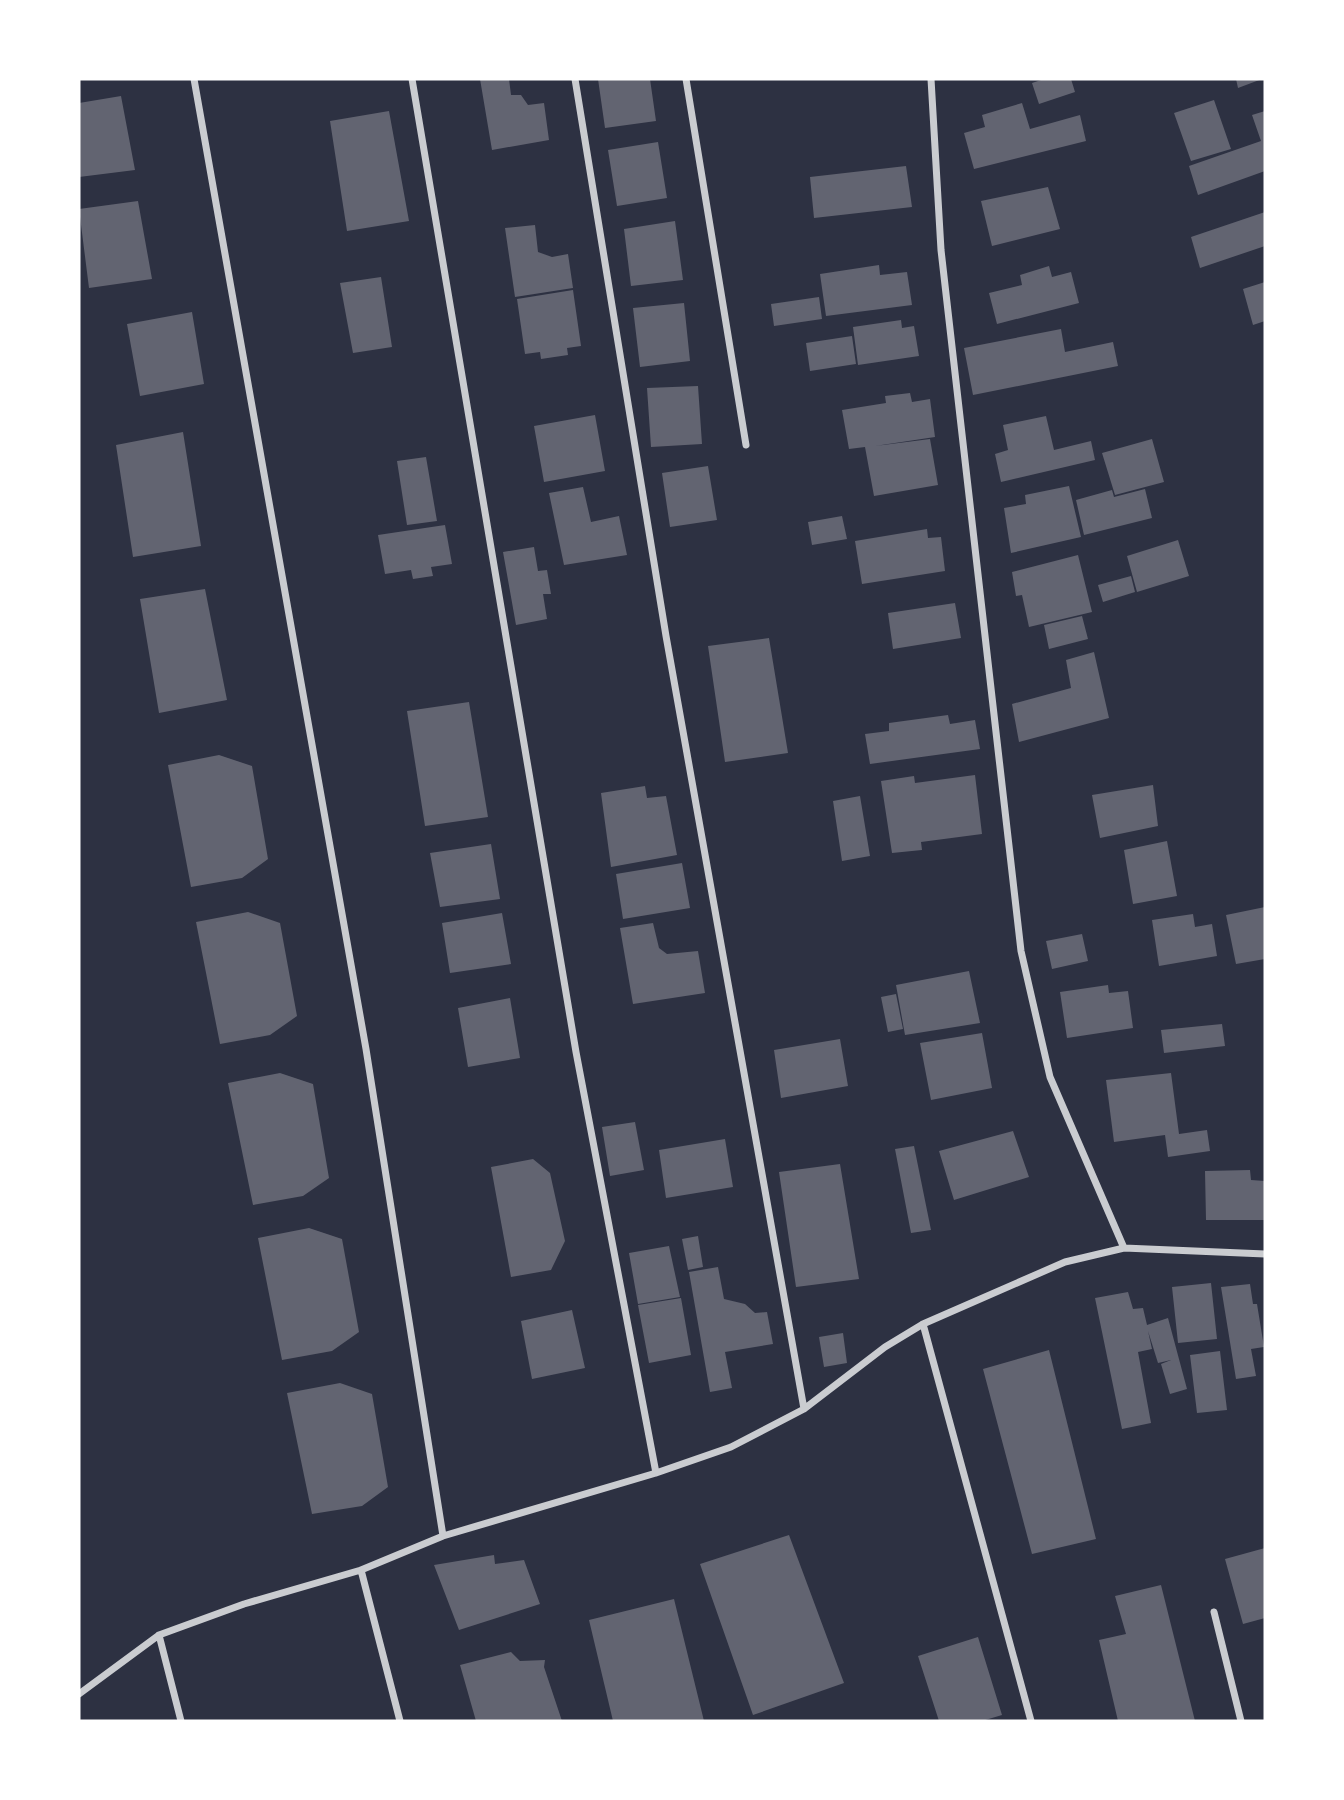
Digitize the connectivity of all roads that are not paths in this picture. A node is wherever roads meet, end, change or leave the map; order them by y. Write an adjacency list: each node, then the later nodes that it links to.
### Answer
1 (194, 79): 12 (street)
2 (412, 79): 11 (street)
3 (575, 79): 10 (street)
4 (686, 79): 6 (street)
5 (931, 79): 7 (street)
6 (746, 445)
7 (1124, 1248): 8 (street); 9 (street)
8 (1265, 1254)
9 (923, 1324): 10 (street); 19 (street)
10 (804, 1409): 11 (street)
11 (656, 1474): 12 (street)
12 (443, 1536): 13 (street)
13 (361, 1570): 15 (street); 18 (street)
14 (1214, 1612): 20 (street)
15 (159, 1636): 16 (street); 17 (street)
16 (79, 1694)
17 (181, 1721)
18 (400, 1721)
19 (1031, 1721)
20 (1241, 1721)

